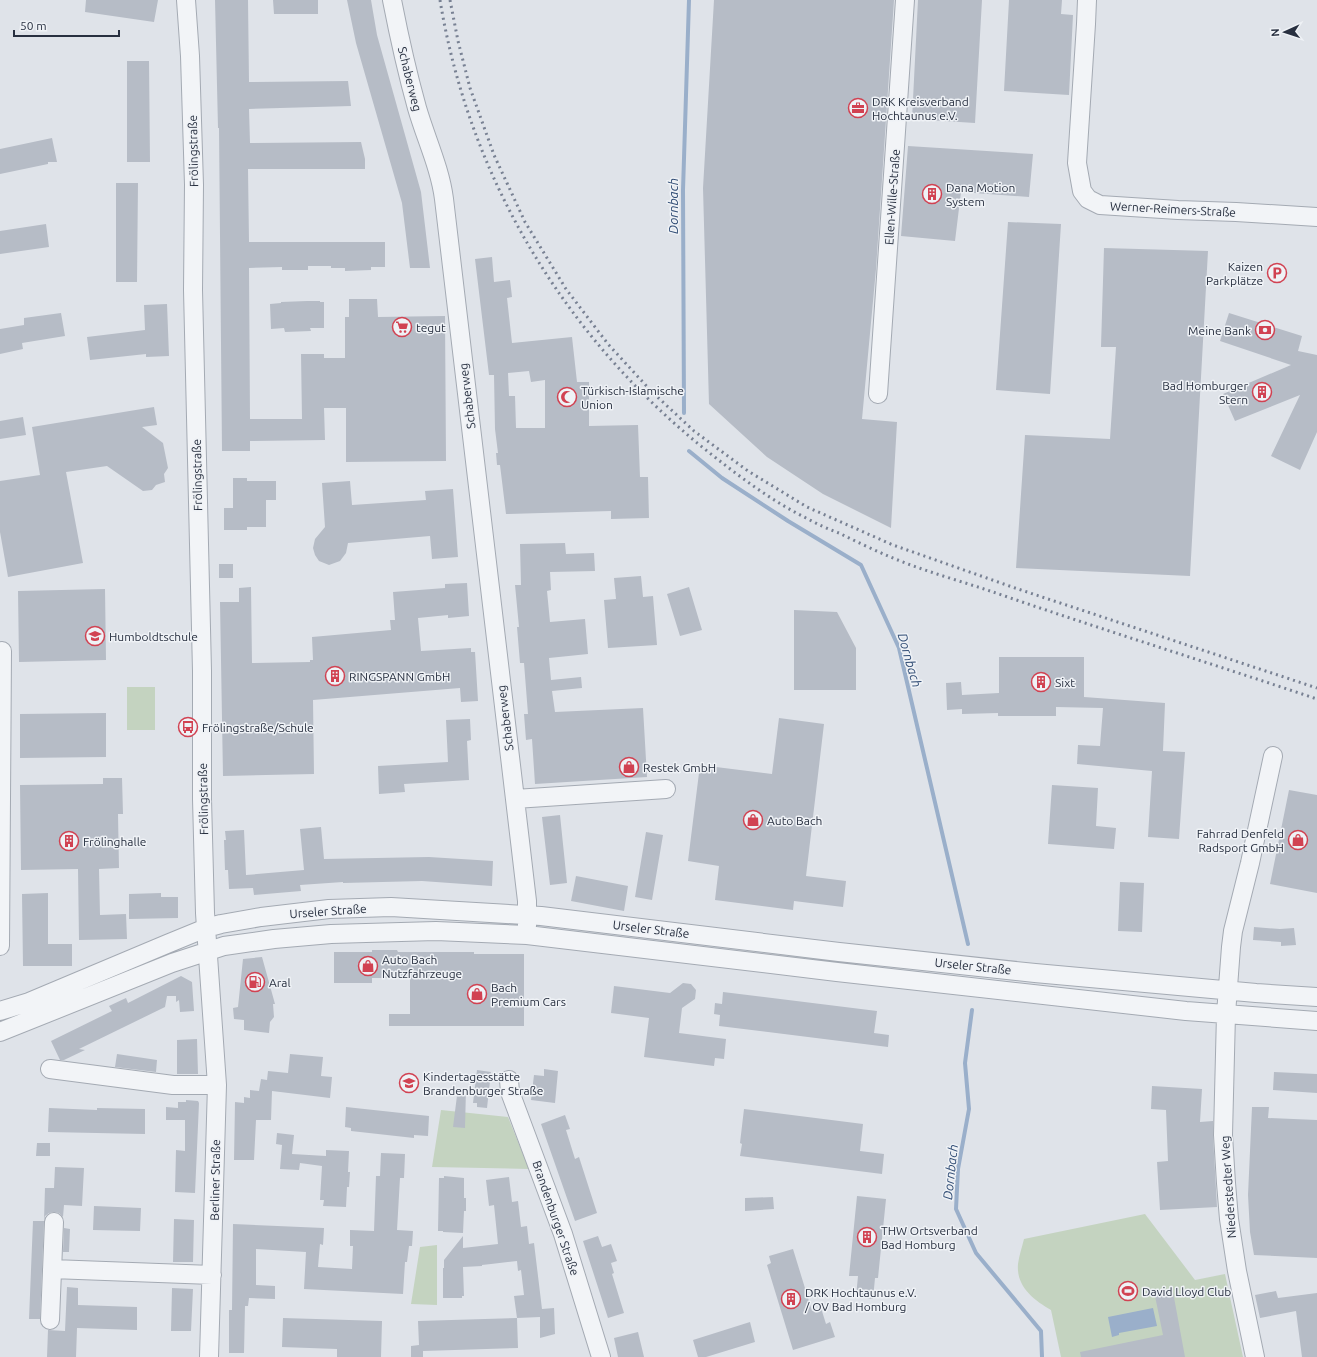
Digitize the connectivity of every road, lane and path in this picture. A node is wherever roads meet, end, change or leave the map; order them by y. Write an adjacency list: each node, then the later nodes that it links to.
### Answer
1 (392, 0): 10 (street, Schaberweg)
2 (905, 0): 6 (street, Ellen-Wille-Straße)
3 (1086, 0): 5 (street, Werner-Reimers-Straße)
4 (186, 1): 12 (street, Frölingstraße)
5 (1317, 217)
6 (878, 394)
7 (2, 651): 14 (street)
8 (1273, 756): 16 (street, Niederstedter Weg)
9 (666, 789): 10 (street)
10 (515, 799): 11 (street, Schaberweg)
11 (526, 916): 12 (street, Urseler Straße); 13 (street, Schaberweg); 16 (street, Urseler Straße)
12 (206, 928): 15 (street, Frölingstraße); 18 (street, Urseler Straße)
13 (526, 935): 15 (street, Urseler Straße); 19 (street, Urseler Straße)
14 (0, 946)
15 (208, 951): 21 (street, Urseler Straße); 24 (street, Berliner Straße)
16 (1228, 991): 17 (street, Urseler Straße); 19 (street, Niederstedter Weg)
17 (1317, 997)
18 (0, 1011): 21 (street)
19 (1226, 1014): 20 (street, Urseler Straße); 31 (street, Niederstedter Weg)
20 (1317, 1021)
21 (1, 1032)
22 (50, 1069): 24 (street)
23 (509, 1080): 30 (street, Brandenburger Straße)
24 (217, 1085): 27 (street, Berliner Straße)
25 (54, 1222): 26 (street)
26 (52, 1269): 27 (street); 28 (street)
27 (212, 1275): 29 (street, Berliner Straße)
28 (50, 1320)
29 (209, 1357)
30 (600, 1357)
31 (1255, 1357)

